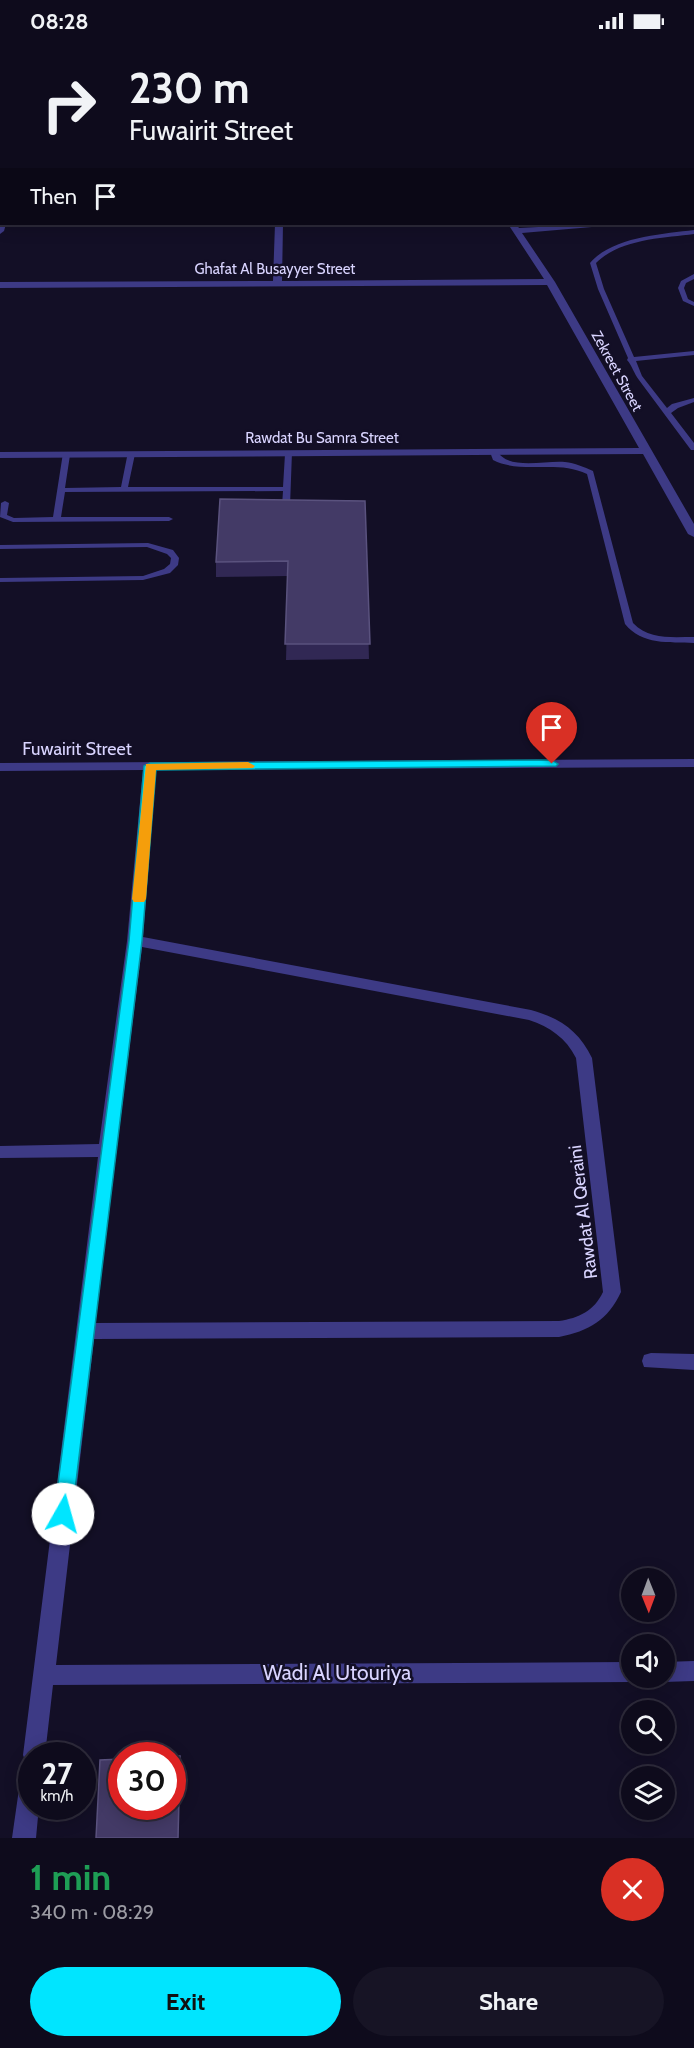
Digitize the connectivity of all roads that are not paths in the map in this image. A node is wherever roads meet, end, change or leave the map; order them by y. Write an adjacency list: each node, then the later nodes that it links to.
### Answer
1 (279, 225): 7 (street)
2 (566, 225): 3 (street)
3 (515, 227): 6 (street, Zekreet Street)
4 (694, 232): 11 (lane)
5 (694, 276): 9 (lane)
6 (550, 282): 7 (street, Ghafat Al Busayyer Street); 16 (street, Zekreet Street)
7 (277, 284): 8 (street, Ghafat Al Busayyer Street)
8 (0, 285)
9 (694, 304)
10 (694, 353): 11 (lane)
11 (630, 360): 13 (lane)
12 (694, 400): 13 (lane)
13 (666, 413): 14 (lane)
14 (691, 439): 15 (lane)
15 (694, 448)
16 (644, 451): 17 (street, Rawdat Bu Samra Street); 29 (street, Zekreet Street)
17 (494, 452): 19 (street, Rawdat Bu Samra Street); 32 (lane)
18 (131, 454): 19 (street, Rawdat Bu Samra Street); 20 (street, Rawdat Bu Samra Street); 24 (lane)
19 (289, 454): 22 (lane)
20 (66, 455): 21 (street, Rawdat Bu Samra Street); 23 (lane)
21 (2, 456)
22 (287, 489): 24 (lane); 26 (lane)
23 (61, 490): 24 (lane); 28 (lane)
24 (124, 490)
25 (5, 503): 28 (lane)
26 (286, 506)
27 (169, 519): 28 (lane)
28 (57, 520)
29 (694, 534)
30 (0, 547): 31 (lane)
31 (0, 580)
32 (694, 640)
33 (694, 763): 34 (street, Fuwairit Street)
34 (150, 766): 35 (street, Fuwairit Street); 36 (street)
35 (0, 767)
36 (135, 941): 37 (street); 39 (street, Rawdat Al Qeraini)
37 (107, 1150): 38 (street); 39 (street)
38 (0, 1152)
39 (85, 1330): 45 (street)
40 (651, 1361): 41 (street)
41 (694, 1362)
42 (694, 1671): 44 (street)
43 (621, 1672): 45 (street, Wadi Al Utouriya)
44 (675, 1672)
45 (43, 1675): 46 (street)
46 (35, 1742)
47 (26, 1820): 48 (street)
48 (24, 1838)

